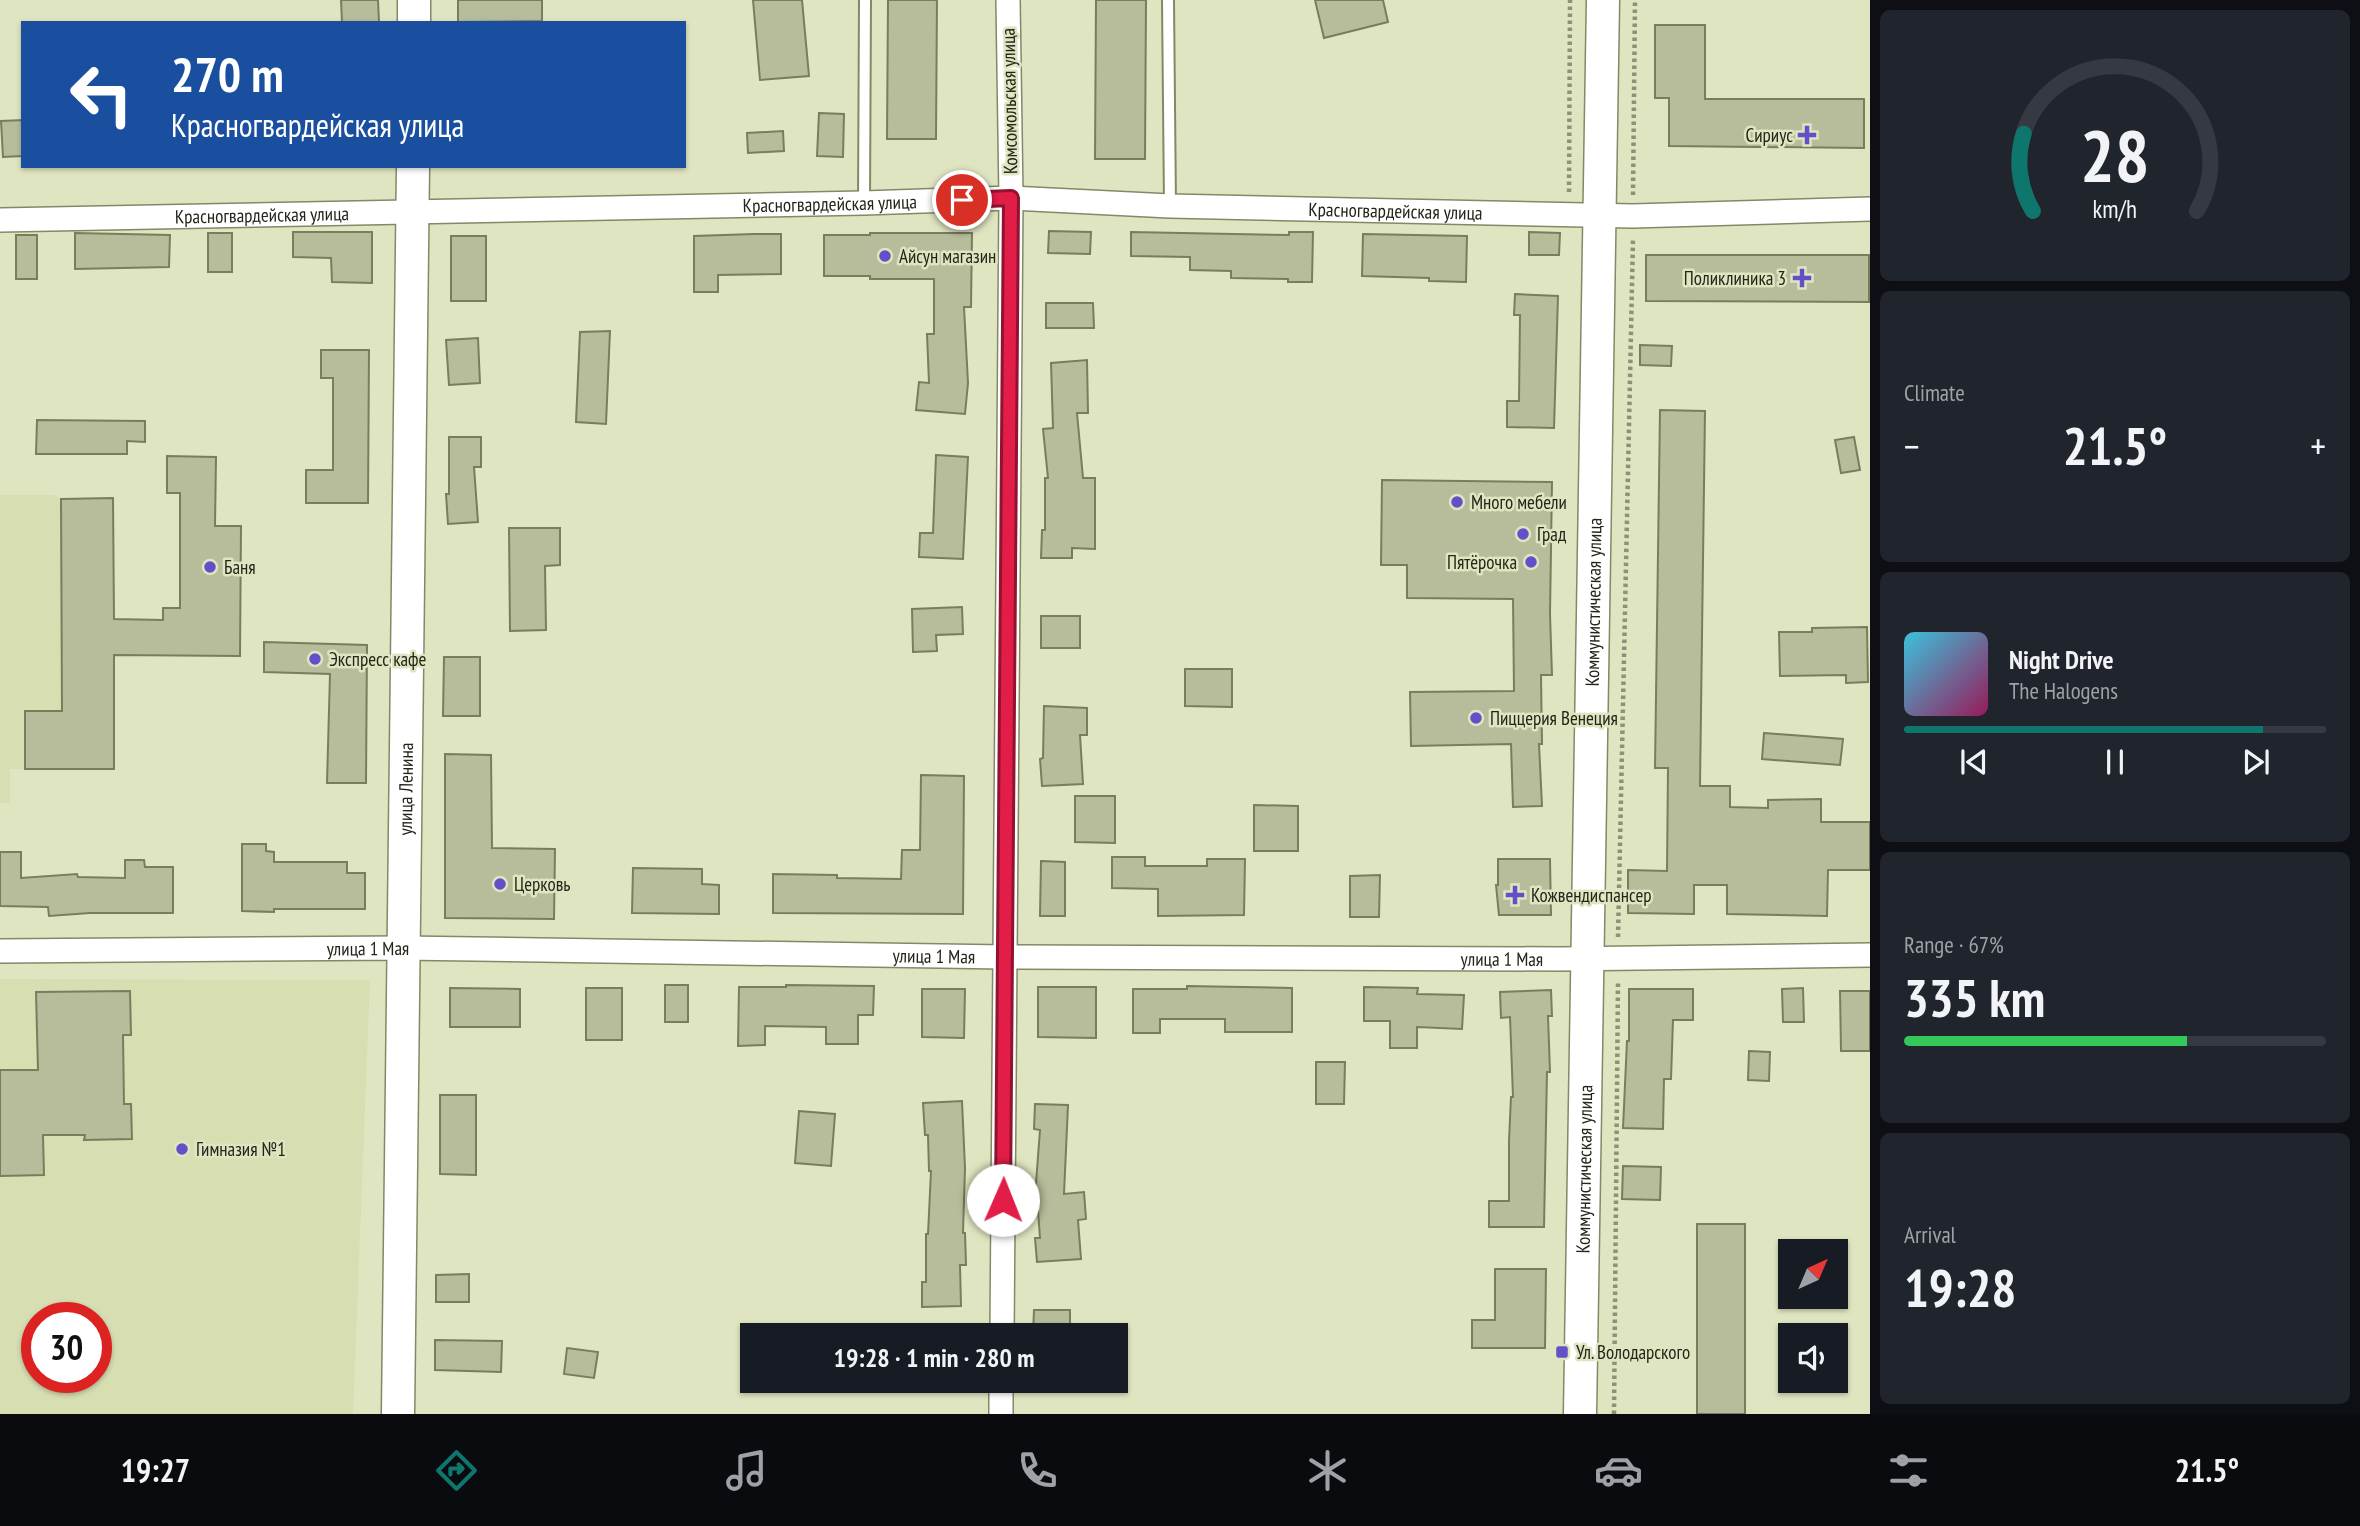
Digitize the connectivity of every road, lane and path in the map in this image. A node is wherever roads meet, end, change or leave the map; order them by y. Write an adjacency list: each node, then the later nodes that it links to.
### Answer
1 (414, 0): 7 (main road)
2 (865, 0): 10 (lane)
3 (1008, 0): 9 (street, Комсомольская улица)
4 (1168, 0): 11 (lane)
5 (1603, 0): 14 (main road, Коммунистическая улица)
6 (1635, 0): 15 (path)
7 (414, 21)
8 (413, 168): 13 (main road, улица Ленина)
9 (1011, 198): 10 (street, Красногвардейская улица); 11 (street, Красногвардейская улица); 20 (street, Комсомольская улица)
10 (864, 203): 13 (street, Красногвардейская улица)
11 (1170, 206): 14 (street, Красногвардейская улица)
12 (1870, 209): 15 (street, Красногвардейская улица)
13 (413, 212): 16 (street, Красногвардейская улица); 17 (main road, улица Ленина)
14 (1599, 215): 15 (street, Красногвардейская улица); 21 (main road, Коммунистическая улица)
15 (1633, 216): 21 (path)
16 (0, 220)
17 (402, 948): 18 (street, улица 1 Мая); 20 (street, улица 1 Мая); 24 (main road, улица Ленина)
18 (0, 951)
19 (1870, 955): 21 (street, улица 1 Мая)
20 (1005, 957): 21 (street, улица 1 Мая); 22 (street, Комсомольская улица)
21 (1604, 959): 26 (main road, Коммунистическая улица); 27 (path)
22 (1002, 1323)
23 (1001, 1393): 25 (street)
24 (398, 1414)
25 (1001, 1414)
26 (1580, 1414)
27 (1614, 1414)

